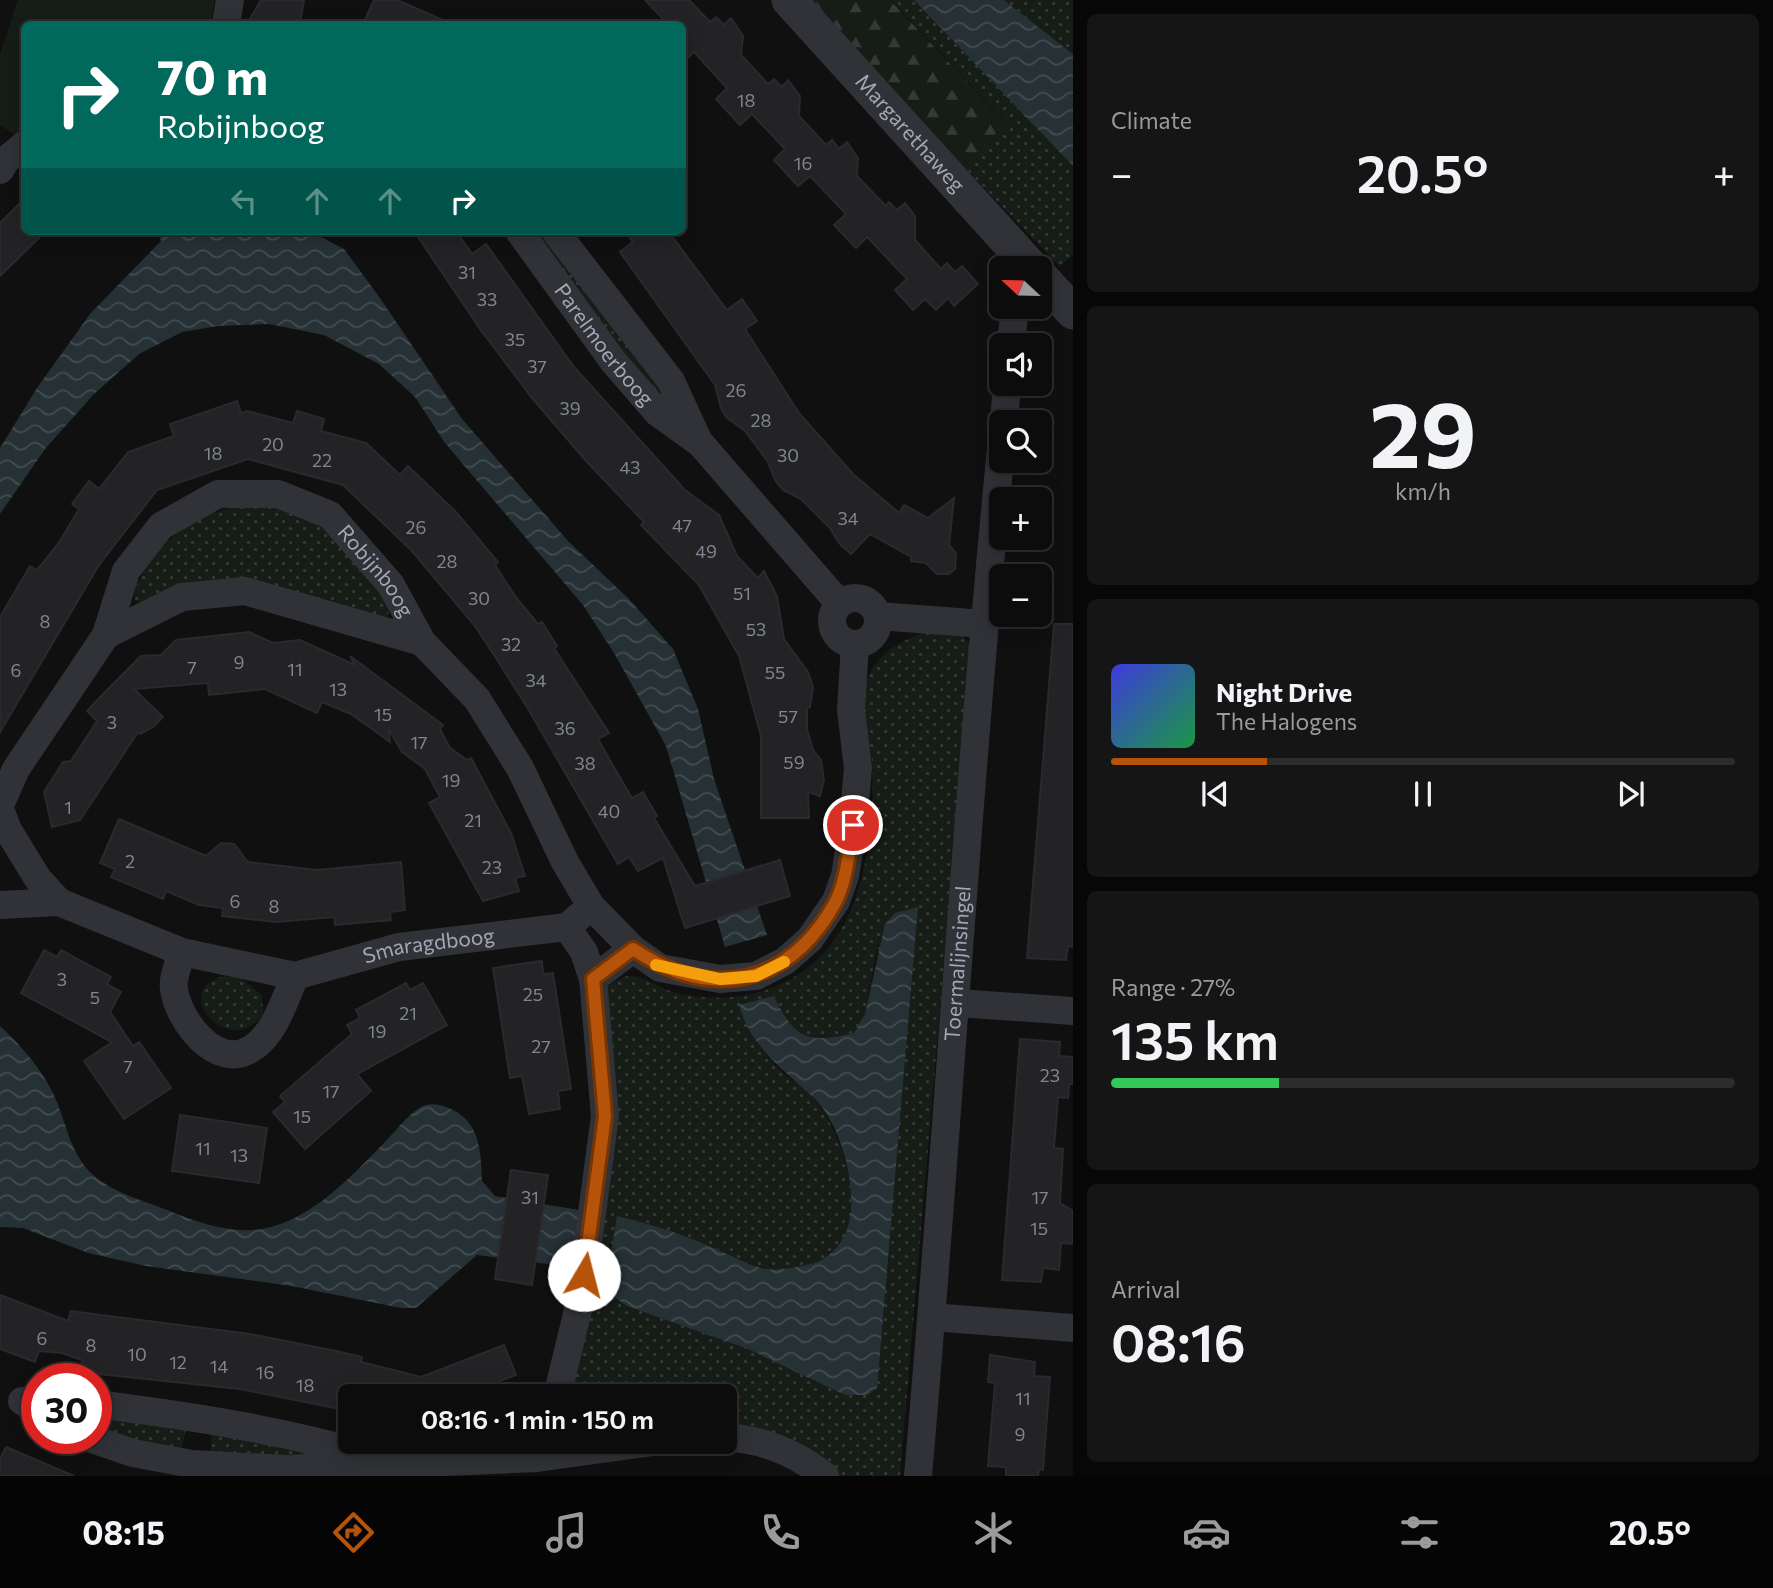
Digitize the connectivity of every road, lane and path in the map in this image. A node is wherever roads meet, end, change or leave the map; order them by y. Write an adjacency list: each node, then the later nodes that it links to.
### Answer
1 (230, 0): 3 (street)
2 (789, 0): 8 (street, Margarethaweg)
3 (226, 21)
4 (21, 148): 5 (street)
5 (0, 170)
6 (522, 235): 11 (street, Parelmoerboog)
7 (558, 235): 11 (street, Parelmoerboog)
8 (1021, 256)
9 (1052, 289): 10 (street)
10 (1073, 312)
11 (701, 444): 13 (street, Parelmoerboog)
12 (999, 473): 15 (street, Toermalijnsingel)
13 (839, 603): 14 (street); 18 (street)
14 (878, 616): 15 (street); 18 (street)
15 (984, 624): 28 (street, Toermalijnsingel)
16 (106, 635): 17 (street, Robijnboog); 17 (street, Robijnboog); 19 (street, Robijnboog)
17 (422, 642): 22 (street, Robijnboog)
18 (855, 644): 24 (street)
19 (0, 807): 20 (street, Smaragdboog)
20 (59, 902): 21 (street, Smaragdboog); 25 (street, Smaragdboog)
21 (0, 905)
22 (591, 906): 23 (street); 24 (street, Robijnboog)
23 (567, 927): 26 (street, Smaragdboog); 27 (street)
24 (633, 949): 27 (street)
25 (182, 952): 26 (street, Smaragdboog); 26 (street)
26 (295, 976)
27 (593, 979): 32 (street)
28 (957, 1003): 29 (street); 30 (street, Toermalijnsingel)
29 (1073, 1011)
30 (932, 1317): 31 (street); 41 (street, Toermalijnsingel)
31 (1073, 1328)
32 (560, 1384)
33 (112, 1406): 34 (street)
34 (197, 1417): 38 (street); 39 (street)
35 (737, 1438): 40 (street)
36 (112, 1446): 39 (street)
37 (477, 1454): 38 (street)
38 (394, 1463): 39 (street)
39 (192, 1464)
40 (825, 1476)
41 (918, 1476)

